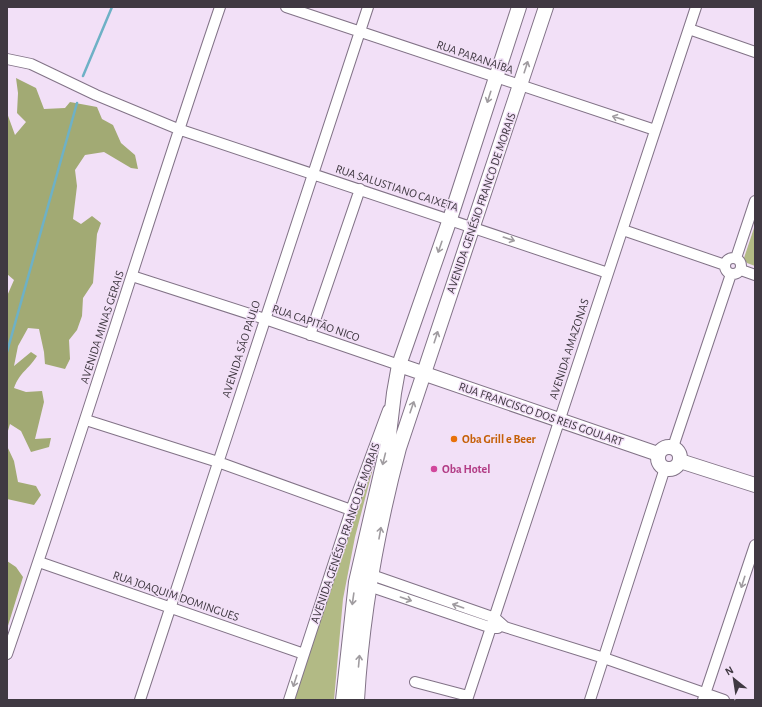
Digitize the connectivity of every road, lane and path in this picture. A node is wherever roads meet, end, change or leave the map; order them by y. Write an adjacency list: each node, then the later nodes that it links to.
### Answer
1 (220, 7): 13 (street, AVENIDA MINAS GERAIS)
2 (286, 7): 8 (street, RUA PARANAÍBA)
3 (368, 7): 8 (street, AVENIDA SÃO PAULO)
4 (519, 7): 11 (main road, AVENIDA GENÉSIO FRANCO DE MORAIS)
5 (546, 7): 12 (main road, AVENIDA GENÉSIO FRANCO DE MORAIS, one-way to 5)
6 (696, 7): 7 (street, AVENIDA AMAZONAS)
7 (689, 29): 9 (street); 14 (street, AVENIDA AMAZONAS)
8 (359, 32): 11 (street, RUA PARANAÍBA); 15 (street, AVENIDA SÃO PAULO)
9 (755, 52)
10 (7, 59): 13 (street, RUA SALUSTIANO CAIXETA)
11 (496, 77): 12 (street, RUA PARANAÍBA); 18 (main road, AVENIDA GENÉSIO FRANCO DE MORAIS, one-way to 18)
12 (520, 86): 14 (street, RUA PARANAÍBA, one-way to 12); 19 (main road, AVENIDA GENÉSIO FRANCO DE MORAIS)
13 (178, 129): 15 (street, RUA SALUSTIANO CAIXETA); 27 (street, AVENIDA MINAS GERAIS)
14 (656, 130): 20 (street, AVENIDA AMAZONAS)
15 (313, 174): 16 (street, RUA SALUSTIANO CAIXETA); 28 (street, AVENIDA SÃO PAULO)
16 (360, 189): 18 (street, RUA SALUSTIANO CAIXETA); 29 (street)
17 (755, 201): 21 (street)
18 (450, 220): 19 (street, RUA SALUSTIANO CAIXETA); 30 (main road, AVENIDA GENÉSIO FRANCO DE MORAIS, one-way to 30)
19 (472, 227): 24 (street, RUA SALUSTIANO CAIXETA, one-way to 24); 31 (main road, AVENIDA GENÉSIO FRANCO DE MORAIS, one-way to 19)
20 (623, 230): 22 (street); 24 (street, AVENIDA AMAZONAS)
21 (736, 258): 22 (street); 23 (street)
22 (725, 265): 25 (street)
23 (741, 270): 25 (street); 26 (street)
24 (608, 273): 34 (street, AVENIDA AMAZONAS)
25 (731, 274): 35 (street)
26 (755, 274)
27 (132, 276): 28 (street, RUA CAPITÃO NICO); 33 (street, AVENIDA MINAS GERAIS)
28 (265, 319): 29 (street, RUA CAPITÃO NICO); 38 (street, AVENIDA SÃO PAULO)
29 (310, 335): 30 (street, RUA CAPITÃO NICO)
30 (400, 365): 31 (main road); 32 (main road, AVENIDA GENÉSIO FRANCO DE MORAIS)
31 (424, 374): 34 (main road, RUA FRANCISCO DOS REIS GOULART); 45 (main road, AVENIDA GENÉSIO FRANCO DE MORAIS, one-way to 31)
32 (394, 393): 41 (street, AVENIDA GENÉSIO FRANCO DE MORAIS); 44 (main road, one-way to 44)
33 (86, 420): 38 (street); 43 (street, AVENIDA MINAS GERAIS)
34 (559, 420): 36 (main road, RUA FRANCISCO DOS REIS GOULART); 47 (street, AVENIDA AMAZONAS)
35 (673, 447): 36 (main road); 37 (main road)
36 (658, 454): 39 (main road)
37 (680, 461): 39 (main road); 40 (main road)
38 (218, 462): 41 (street); 46 (street, AVENIDA SÃO PAULO)
39 (665, 468): 50 (street)
40 (755, 485)
41 (351, 510): 49 (street, AVENIDA GENÉSIO FRANCO DE MORAIS)
42 (755, 545): 52 (street, one-way to 52)
43 (39, 562): 46 (street, RUA JOAQUIM DOMINGUES); 48 (street, AVENIDA MINAS GERAIS)
44 (357, 576): 45 (street); 56 (main road, one-way to 56)
45 (370, 580): 47 (street); 57 (main road, AVENIDA GENÉSIO FRANCO DE MORAIS, one-way to 45)
46 (170, 608): 49 (street, RUA JOAQUIM DOMINGUES); 54 (street, AVENIDA SÃO PAULO)
47 (493, 623): 50 (street); 53 (street, AVENIDA AMAZONAS)
48 (7, 654)
49 (304, 654): 55 (street, AVENIDA GENÉSIO FRANCO DE MORAIS, one-way to 55)
50 (604, 658): 52 (street); 58 (street)
51 (415, 682): 53 (street)
52 (704, 697): 59 (street)
53 (468, 698)
54 (140, 700)
55 (289, 700)
56 (343, 700)
57 (356, 700)
58 (590, 700)
59 (724, 700)

